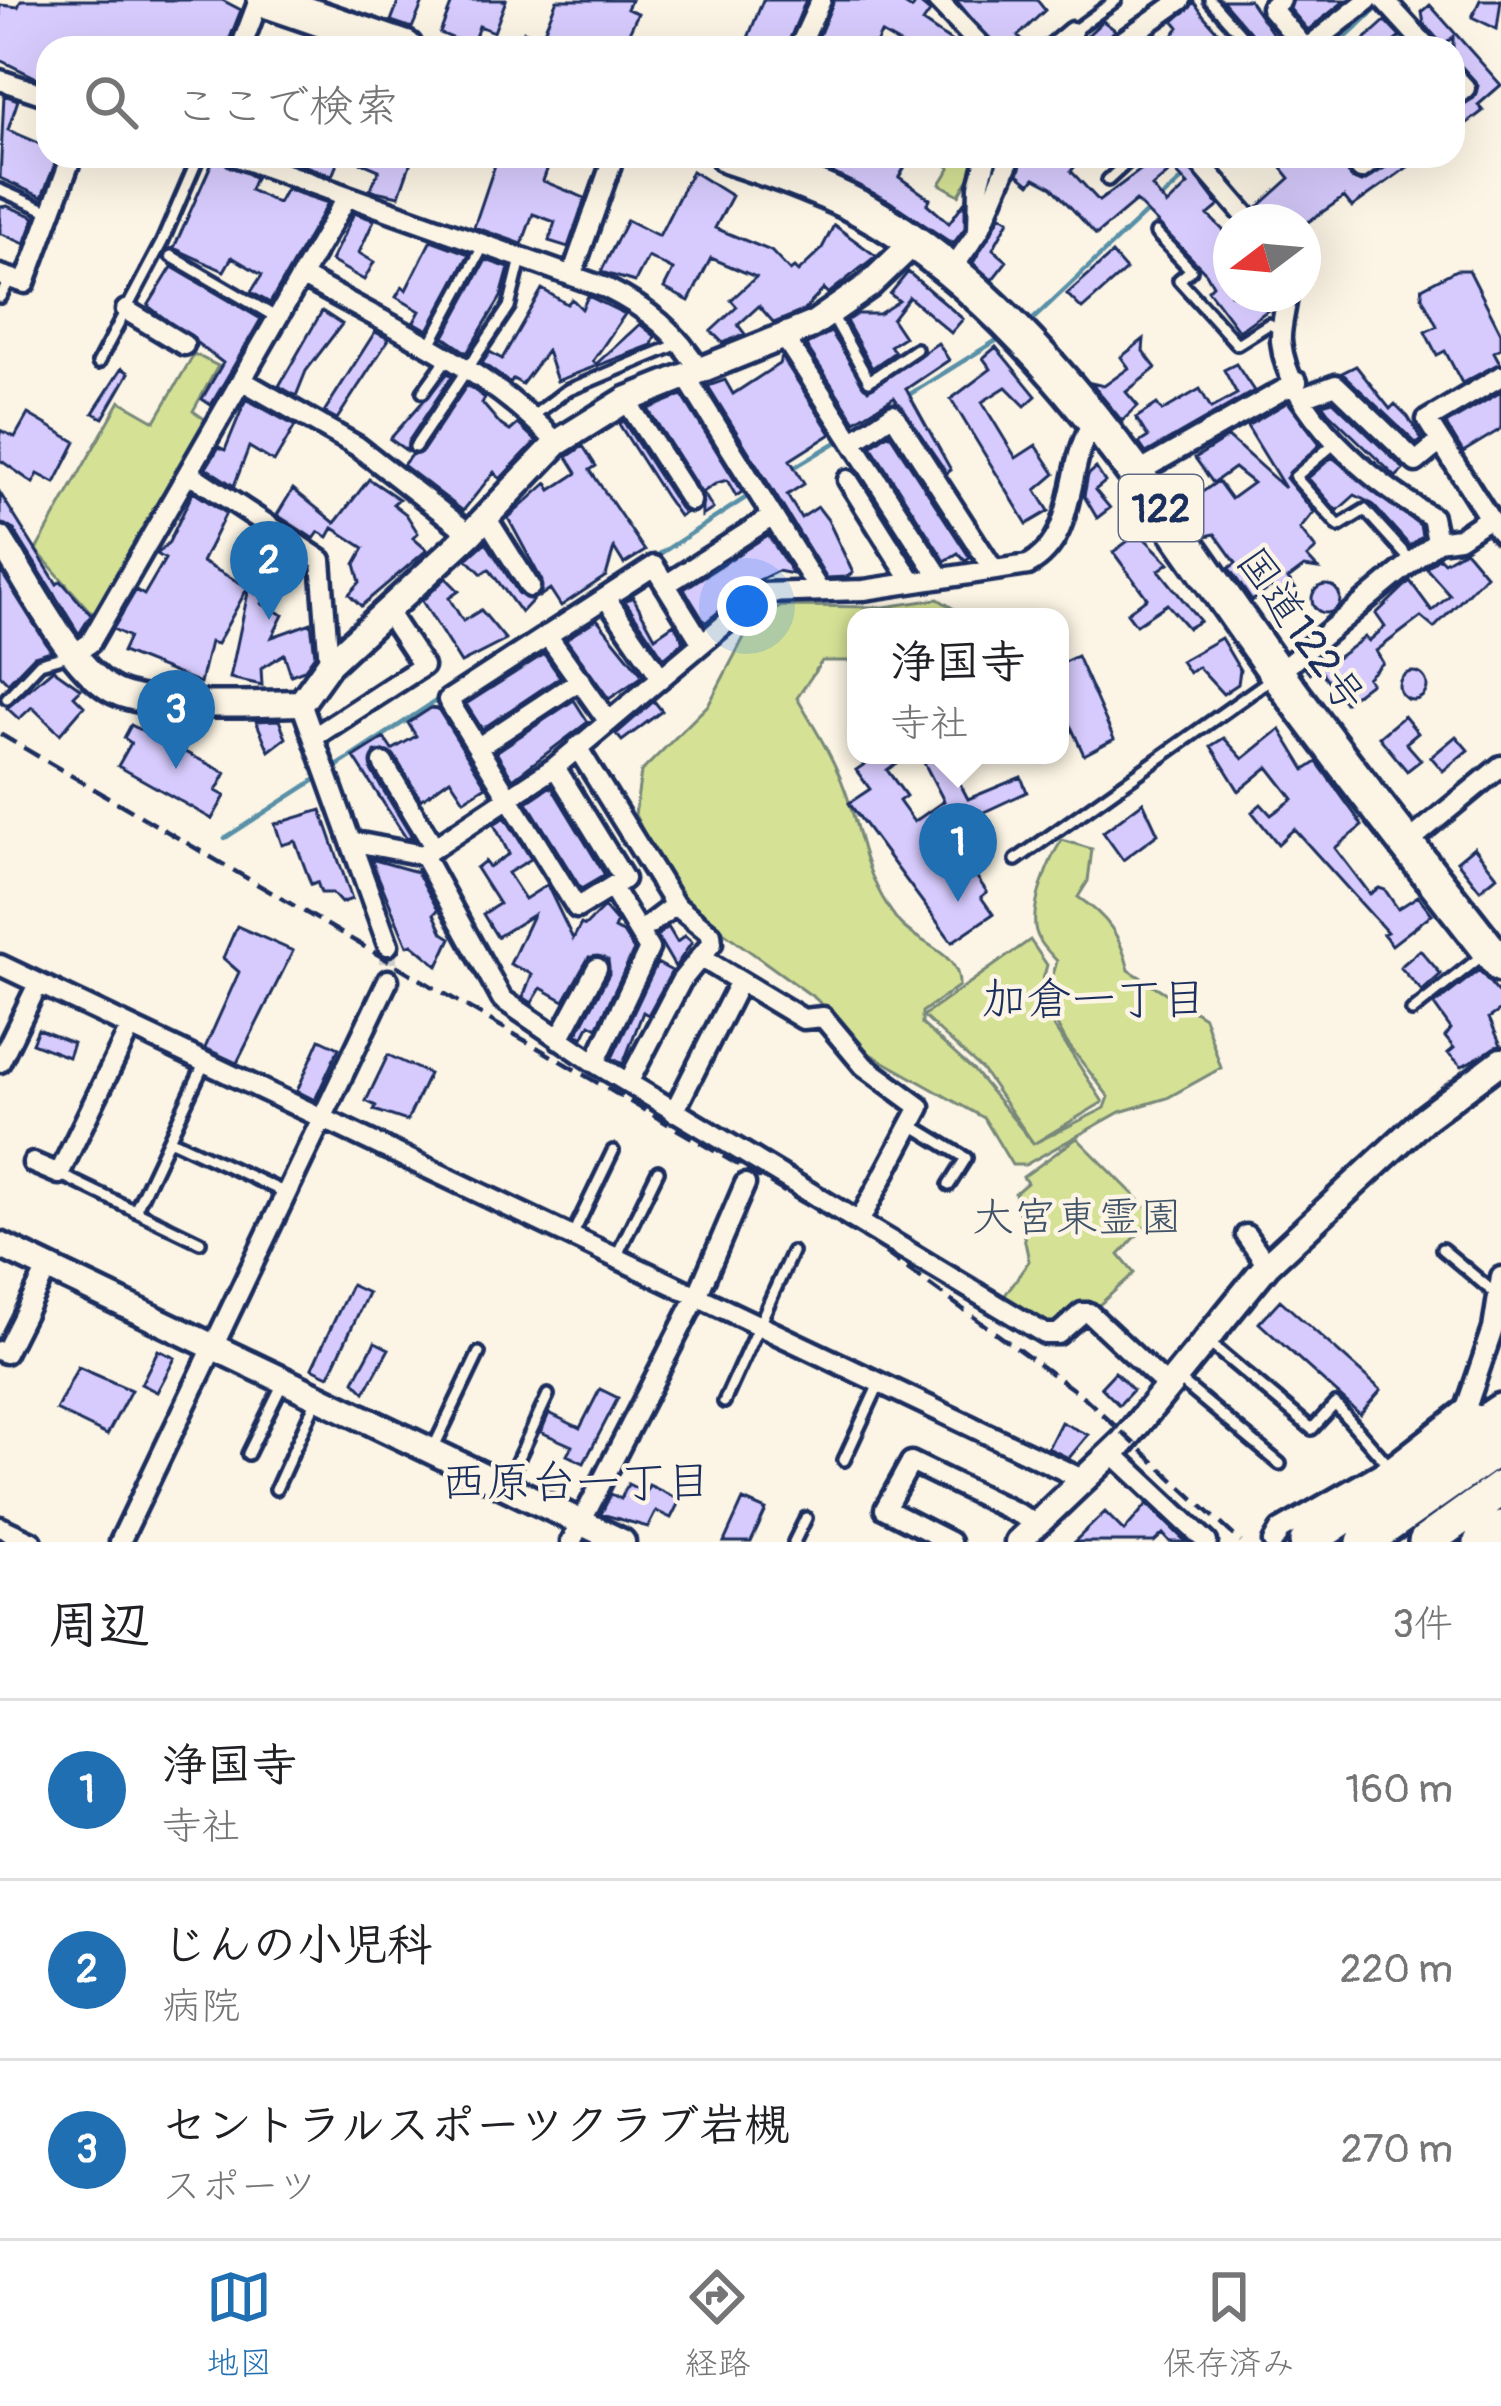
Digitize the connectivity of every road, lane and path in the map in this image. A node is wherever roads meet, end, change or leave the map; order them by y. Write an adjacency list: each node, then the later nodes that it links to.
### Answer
1 (821, 0): 13 (street)
2 (937, 0): 14 (street)
3 (1116, 0): 10 (lane)
4 (1181, 0): 16 (street)
5 (1210, 0): 17 (lane)
6 (1280, 0): 18 (street)
7 (1368, 0): 19 (street)
8 (278, 2): 11 (street); 12 (highway)
9 (1387, 3): 20 (street)
10 (1072, 32): 15 (street)
11 (251, 36)
12 (372, 36)
13 (804, 36)
14 (971, 36)
15 (1067, 36)
16 (1130, 36)
17 (1242, 36)
18 (1296, 36)
19 (1322, 36)
20 (1410, 36)
21 (0, 80): 22 (street)
22 (36, 92)
23 (68, 168): 36 (street)
24 (193, 168): 47 (lane)
25 (269, 168): 34 (street)
26 (610, 168): 44 (street)
27 (765, 168): 40 (highway, 国道122号 / 122)
28 (984, 168): 37 (street)
29 (1006, 168): 37 (street)
30 (1121, 168): 32 (lane)
31 (1204, 168): 35 (street)
32 (1108, 179)
33 (0, 190): 36 (lane)
34 (347, 196): 39 (street); 45 (street)
35 (1235, 204)
36 (52, 214): 46 (street)
37 (978, 232): 43 (street)
38 (1156, 233): 51 (lane)
39 (484, 243): 41 (street); 55 (lane)
40 (913, 243): 43 (highway, 国道122号 / 122); 49 (street)
41 (522, 254): 44 (street); 59 (lane)
42 (171, 256): 50 (lane)
43 (950, 272): 67 (highway, 国道122号 / 122)
44 (572, 275): 53 (street)
45 (303, 277): 50 (street); 55 (street)
46 (3, 284)
47 (126, 310): 54 (street); 58 (lane)
48 (1285, 312): 51 (street)
49 (831, 314): 52 (street); 56 (lane)
50 (279, 319): 62 (street)
51 (1282, 332): 63 (street)
52 (785, 338): 60 (street); 69 (street)
53 (683, 342): 60 (street); 66 (lane)
54 (184, 345)
55 (428, 348): 57 (street)
56 (916, 349)
57 (446, 360): 59 (street); 64 (lane)
58 (98, 363)
59 (466, 370): 66 (street); 72 (lane)
60 (693, 374): 65 (street); 77 (street)
61 (1501, 376): 70 (street)
62 (243, 380): 73 (street); 79 (street)
63 (1300, 390): 68 (street); 70 (street); 74 (street)
64 (423, 392)
65 (626, 400): 71 (street); 76 (street)
66 (532, 416): 71 (street)
67 (1094, 421): 74 (highway, 国道122号 / 122); 83 (street)
68 (1336, 441): 81 (street); 82 (lane)
69 (853, 442): 83 (street); 84 (street)
70 (1440, 442): 78 (street)
71 (557, 443): 79 (street)
72 (415, 447)
73 (189, 473): 93 (street); 94 (street)
74 (1137, 473): 95 (highway, 国道122号 / 122)
75 (848, 480): 85 (street)
76 (691, 501)
77 (772, 516): 86 (street); 88 (street)
78 (1497, 520): 81 (street)
79 (478, 525): 87 (street); 90 (street)
80 (0, 539): 93 (street)
81 (1438, 542): 82 (street)
82 (1413, 562): 95 (street)
83 (993, 569): 84 (street)
84 (940, 577): 85 (street)
85 (911, 580): 88 (street)
86 (667, 584): 89 (street); 92 (street)
87 (530, 587)
88 (817, 587): 92 (street)
89 (606, 598): 91 (street); 96 (street)
90 (388, 613): 94 (street); 101 (street)
91 (547, 635): 97 (street); 102 (street)
92 (700, 640): 96 (street)
93 (75, 653): 98 (lane); 99 (street)
94 (329, 664): 99 (street)
95 (1277, 674): 109 (highway, 国道122号 / 122); 111 (lane)
96 (659, 676): 100 (street)
97 (580, 680): 100 (street); 102 (street)
98 (7, 698)
99 (302, 703): 101 (street)
100 (607, 718): 103 (street)
101 (314, 737): 108 (street)
102 (480, 746): 107 (street)
103 (577, 747): 106 (street); 112 (street)
104 (382, 763): 110 (street)
105 (1501, 766): 109 (street)
106 (555, 767): 107 (street); 113 (street)
107 (511, 795): 110 (street); 113 (street)
108 (355, 842): 110 (street); 116 (street)
109 (1406, 844): 118 (highway, 国道122号 / 122)
110 (428, 850): 126 (street)
111 (1016, 860)
112 (649, 862): 113 (street); 114 (street)
113 (618, 883): 115 (street)
114 (674, 905): 115 (street); 117 (street)
115 (641, 930): 130 (street)
116 (388, 945)
117 (700, 957): 122 (street); 131 (street)
118 (1495, 957): 124 (lane)
119 (0, 965): 123 (street)
120 (597, 968): 126 (street)
121 (388, 980): 133 (street)
122 (740, 980): 132 (street); 134 (street)
123 (38, 984): 125 (street); 128 (street)
124 (1412, 1011)
125 (130, 1028): 129 (street); 139 (street)
126 (559, 1039): 130 (street)
127 (1501, 1061): 152 (street)
128 (0, 1062)
129 (204, 1064): 133 (street); 135 (lane)
130 (595, 1064): 131 (street)
131 (628, 1084): 132 (street)
132 (674, 1112): 144 (street)
133 (320, 1119): 142 (street); 146 (street)
134 (910, 1124): 141 (lane); 144 (street)
135 (169, 1139): 142 (lane); 143 (lane)
136 (613, 1151): 146 (lane)
137 (33, 1162): 139 (street)
138 (658, 1171): 151 (lane)
139 (59, 1174): 143 (lane)
140 (745, 1184): 155 (street)
141 (949, 1185)
142 (286, 1193): 158 (street)
143 (135, 1211): 147 (lane)
144 (860, 1220): 163 (street)
145 (1246, 1235): 152 (street)
146 (572, 1236): 151 (street)
147 (200, 1242)
148 (0, 1245): 153 (street)
149 (1442, 1249): 154 (lane)
150 (792, 1252): 156 (lane)
151 (616, 1257): 155 (street)
152 (1267, 1265): 157 (street)
153 (48, 1267): 158 (street); 159 (street)
154 (1499, 1286): 167 (street)
155 (698, 1294): 156 (street); 182 (street)
156 (759, 1324): 162 (street); 166 (lane)
157 (1208, 1342): 163 (street); 173 (lane)
158 (214, 1346): 161 (street); 184 (street)
159 (0, 1351)
160 (479, 1353): 168 (lane)
161 (284, 1380): 165 (street); 170 (lane)
162 (880, 1382): 171 (lane); 174 (street)
163 (1173, 1383): 169 (street); 172 (lane)
164 (548, 1395): 175 (lane)
165 (318, 1396): 168 (street); 177 (lane)
166 (724, 1402)
167 (1488, 1422): 173 (highway); 192 (highway)
168 (433, 1451): 175 (street)
169 (1111, 1452): 174 (street); 189 (street)
170 (248, 1454)
171 (844, 1460)
172 (1280, 1464)
173 (1396, 1473): 190 (street); 191 (highway)
174 (1082, 1479): 179 (street)
175 (506, 1486): 182 (street)
176 (1501, 1488): 193 (highway)
177 (276, 1490)
178 (806, 1518): 186 (lane)
179 (1037, 1523): 187 (street); 188 (street)
180 (0, 1527): 183 (street)
181 (1501, 1528): 194 (highway)
182 (576, 1532): 185 (street)
183 (32, 1542)
184 (120, 1542)
185 (622, 1542)
186 (794, 1542)
187 (950, 1542)
188 (1018, 1542)
189 (1207, 1542)
190 (1273, 1542)
191 (1307, 1542)
192 (1364, 1542)
193 (1426, 1542)
194 (1480, 1542)

